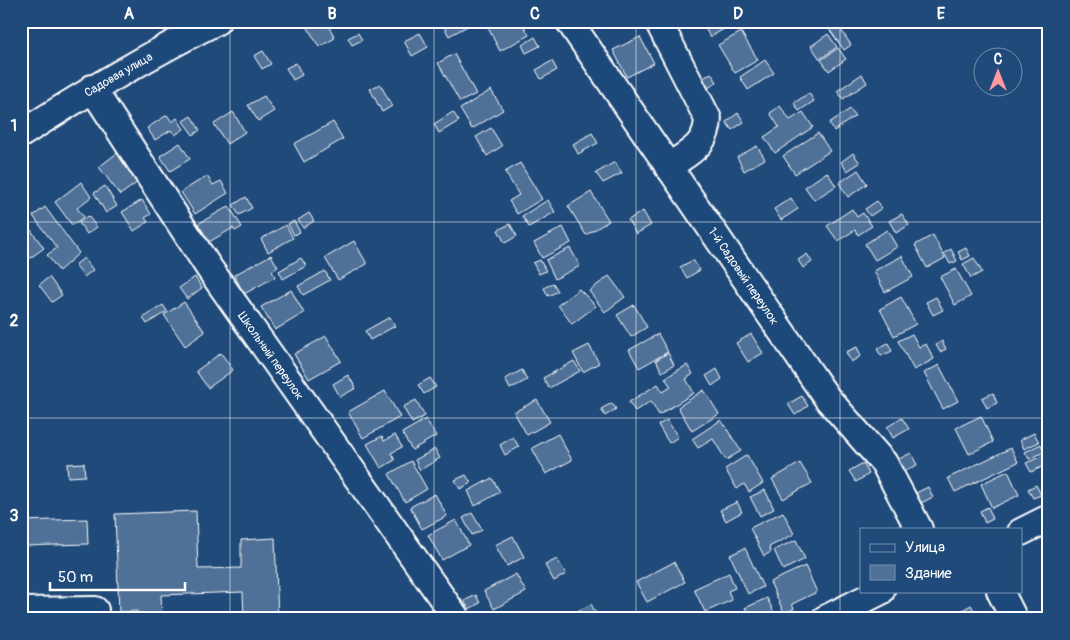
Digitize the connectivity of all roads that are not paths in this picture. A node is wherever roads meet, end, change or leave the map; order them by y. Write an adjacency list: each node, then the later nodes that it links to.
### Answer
1 (217, 21): 4 (street, Садовая улица)
2 (569, 21): 6 (street, 1-й Садовый переулок)
3 (658, 21): 6 (street)
4 (92, 88): 5 (street, Садовая улица); 14 (street, Школьный переулок)
5 (21, 134)
6 (668, 167): 8 (street, 1-й Садовый переулок)
7 (1049, 518): 9 (street)
8 (918, 528)
9 (1022, 532)
10 (880, 592): 15 (street)
11 (1000, 592): 16 (street)
12 (95, 610): 13 (street)
13 (21, 611)
14 (457, 619)
15 (826, 619)
16 (1014, 619)

